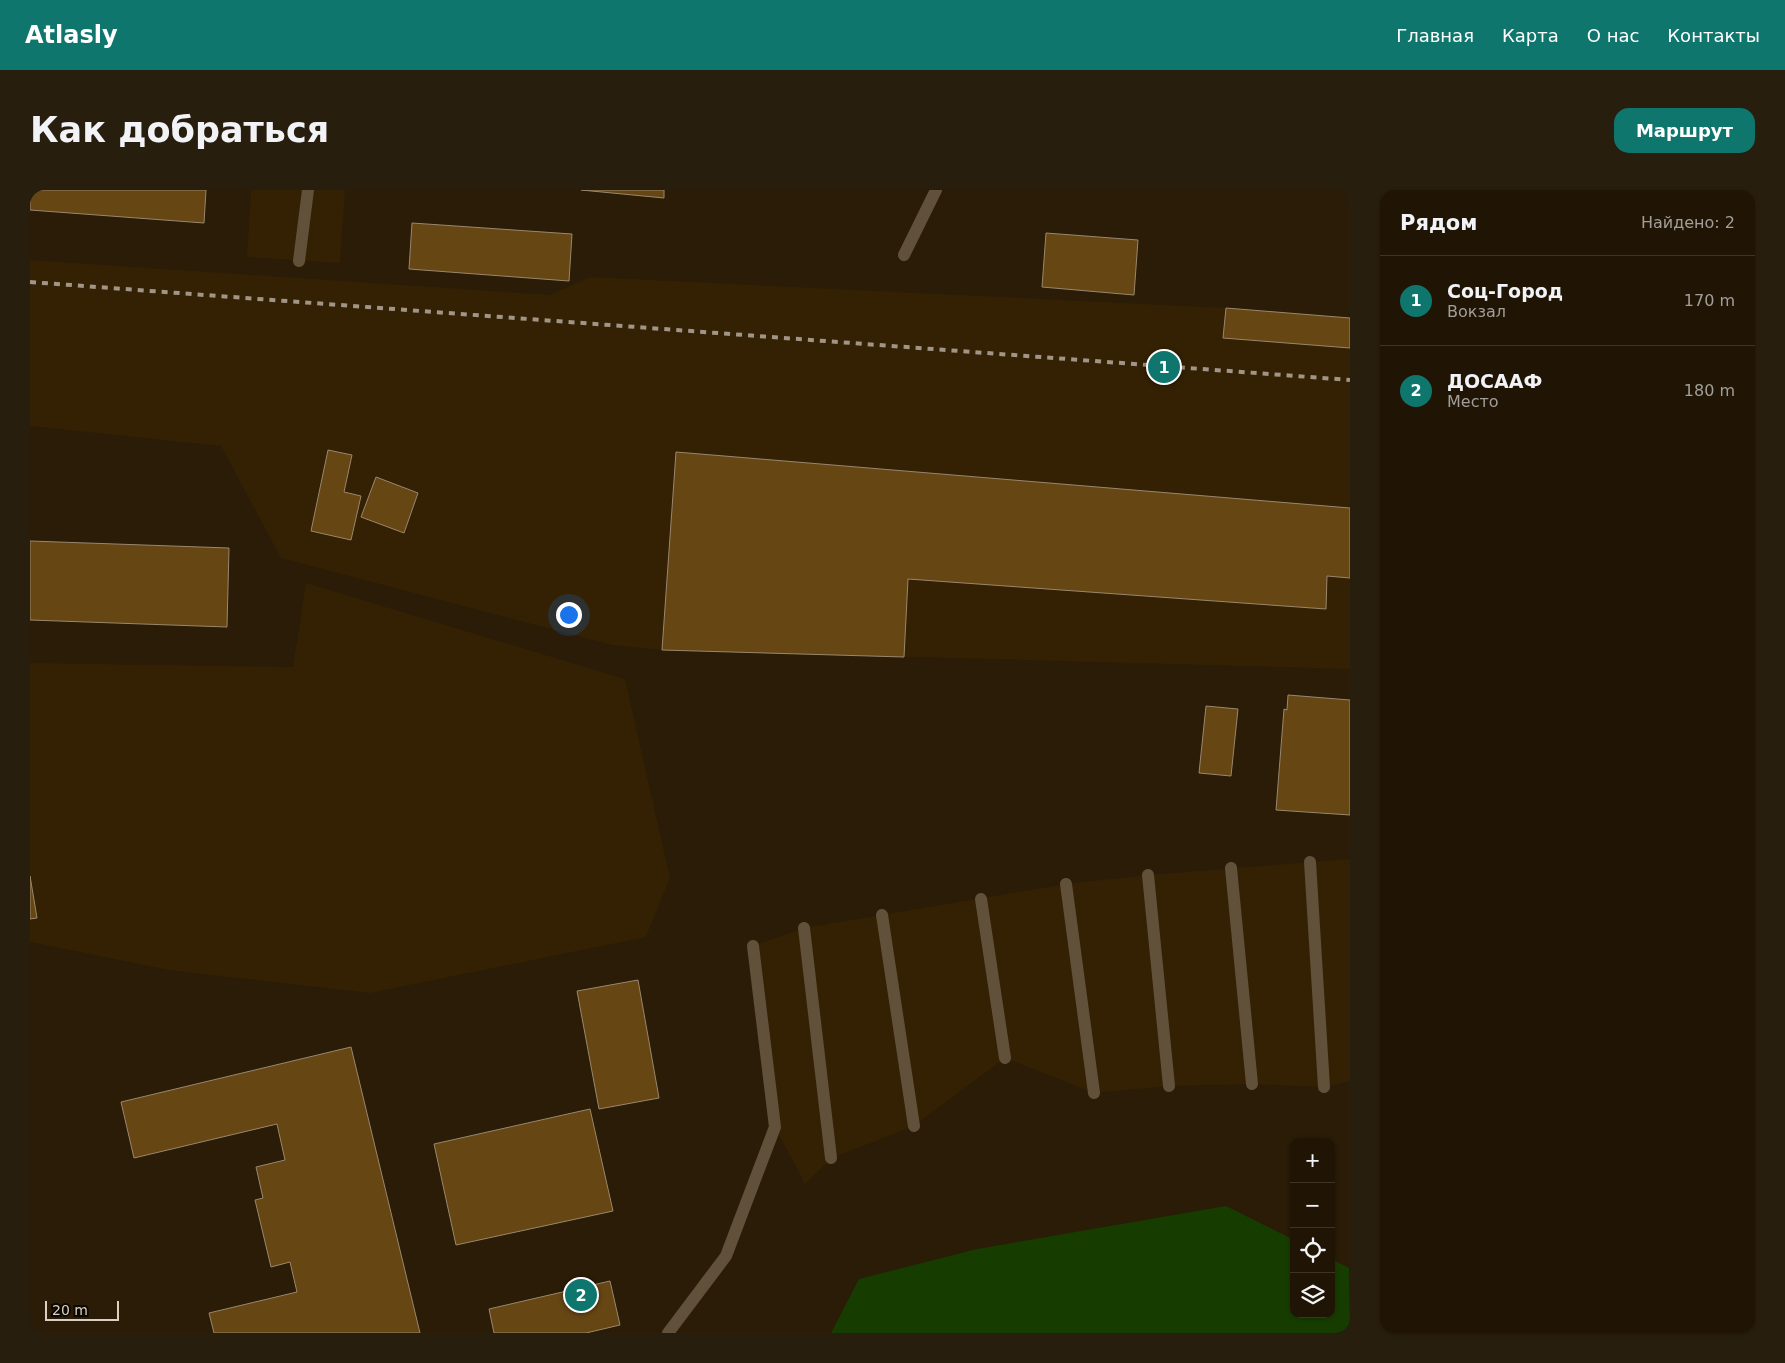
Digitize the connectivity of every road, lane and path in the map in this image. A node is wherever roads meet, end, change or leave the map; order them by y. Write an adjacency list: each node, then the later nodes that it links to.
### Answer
1 (308, 190): 4 (lane)
2 (936, 190): 3 (lane)
3 (904, 255)
4 (300, 262)
5 (1310, 862): 16 (lane)
6 (1231, 868): 14 (lane)
7 (1148, 874): 15 (lane)
8 (1066, 884): 17 (lane)
9 (981, 899): 13 (lane)
10 (882, 915): 18 (lane)
11 (804, 928): 19 (lane)
12 (752, 946): 20 (lane)
13 (1005, 1058)
14 (1252, 1084)
15 (1169, 1086)
16 (1324, 1087)
17 (1094, 1093)
18 (914, 1126)
19 (832, 1158)
20 (668, 1333)

